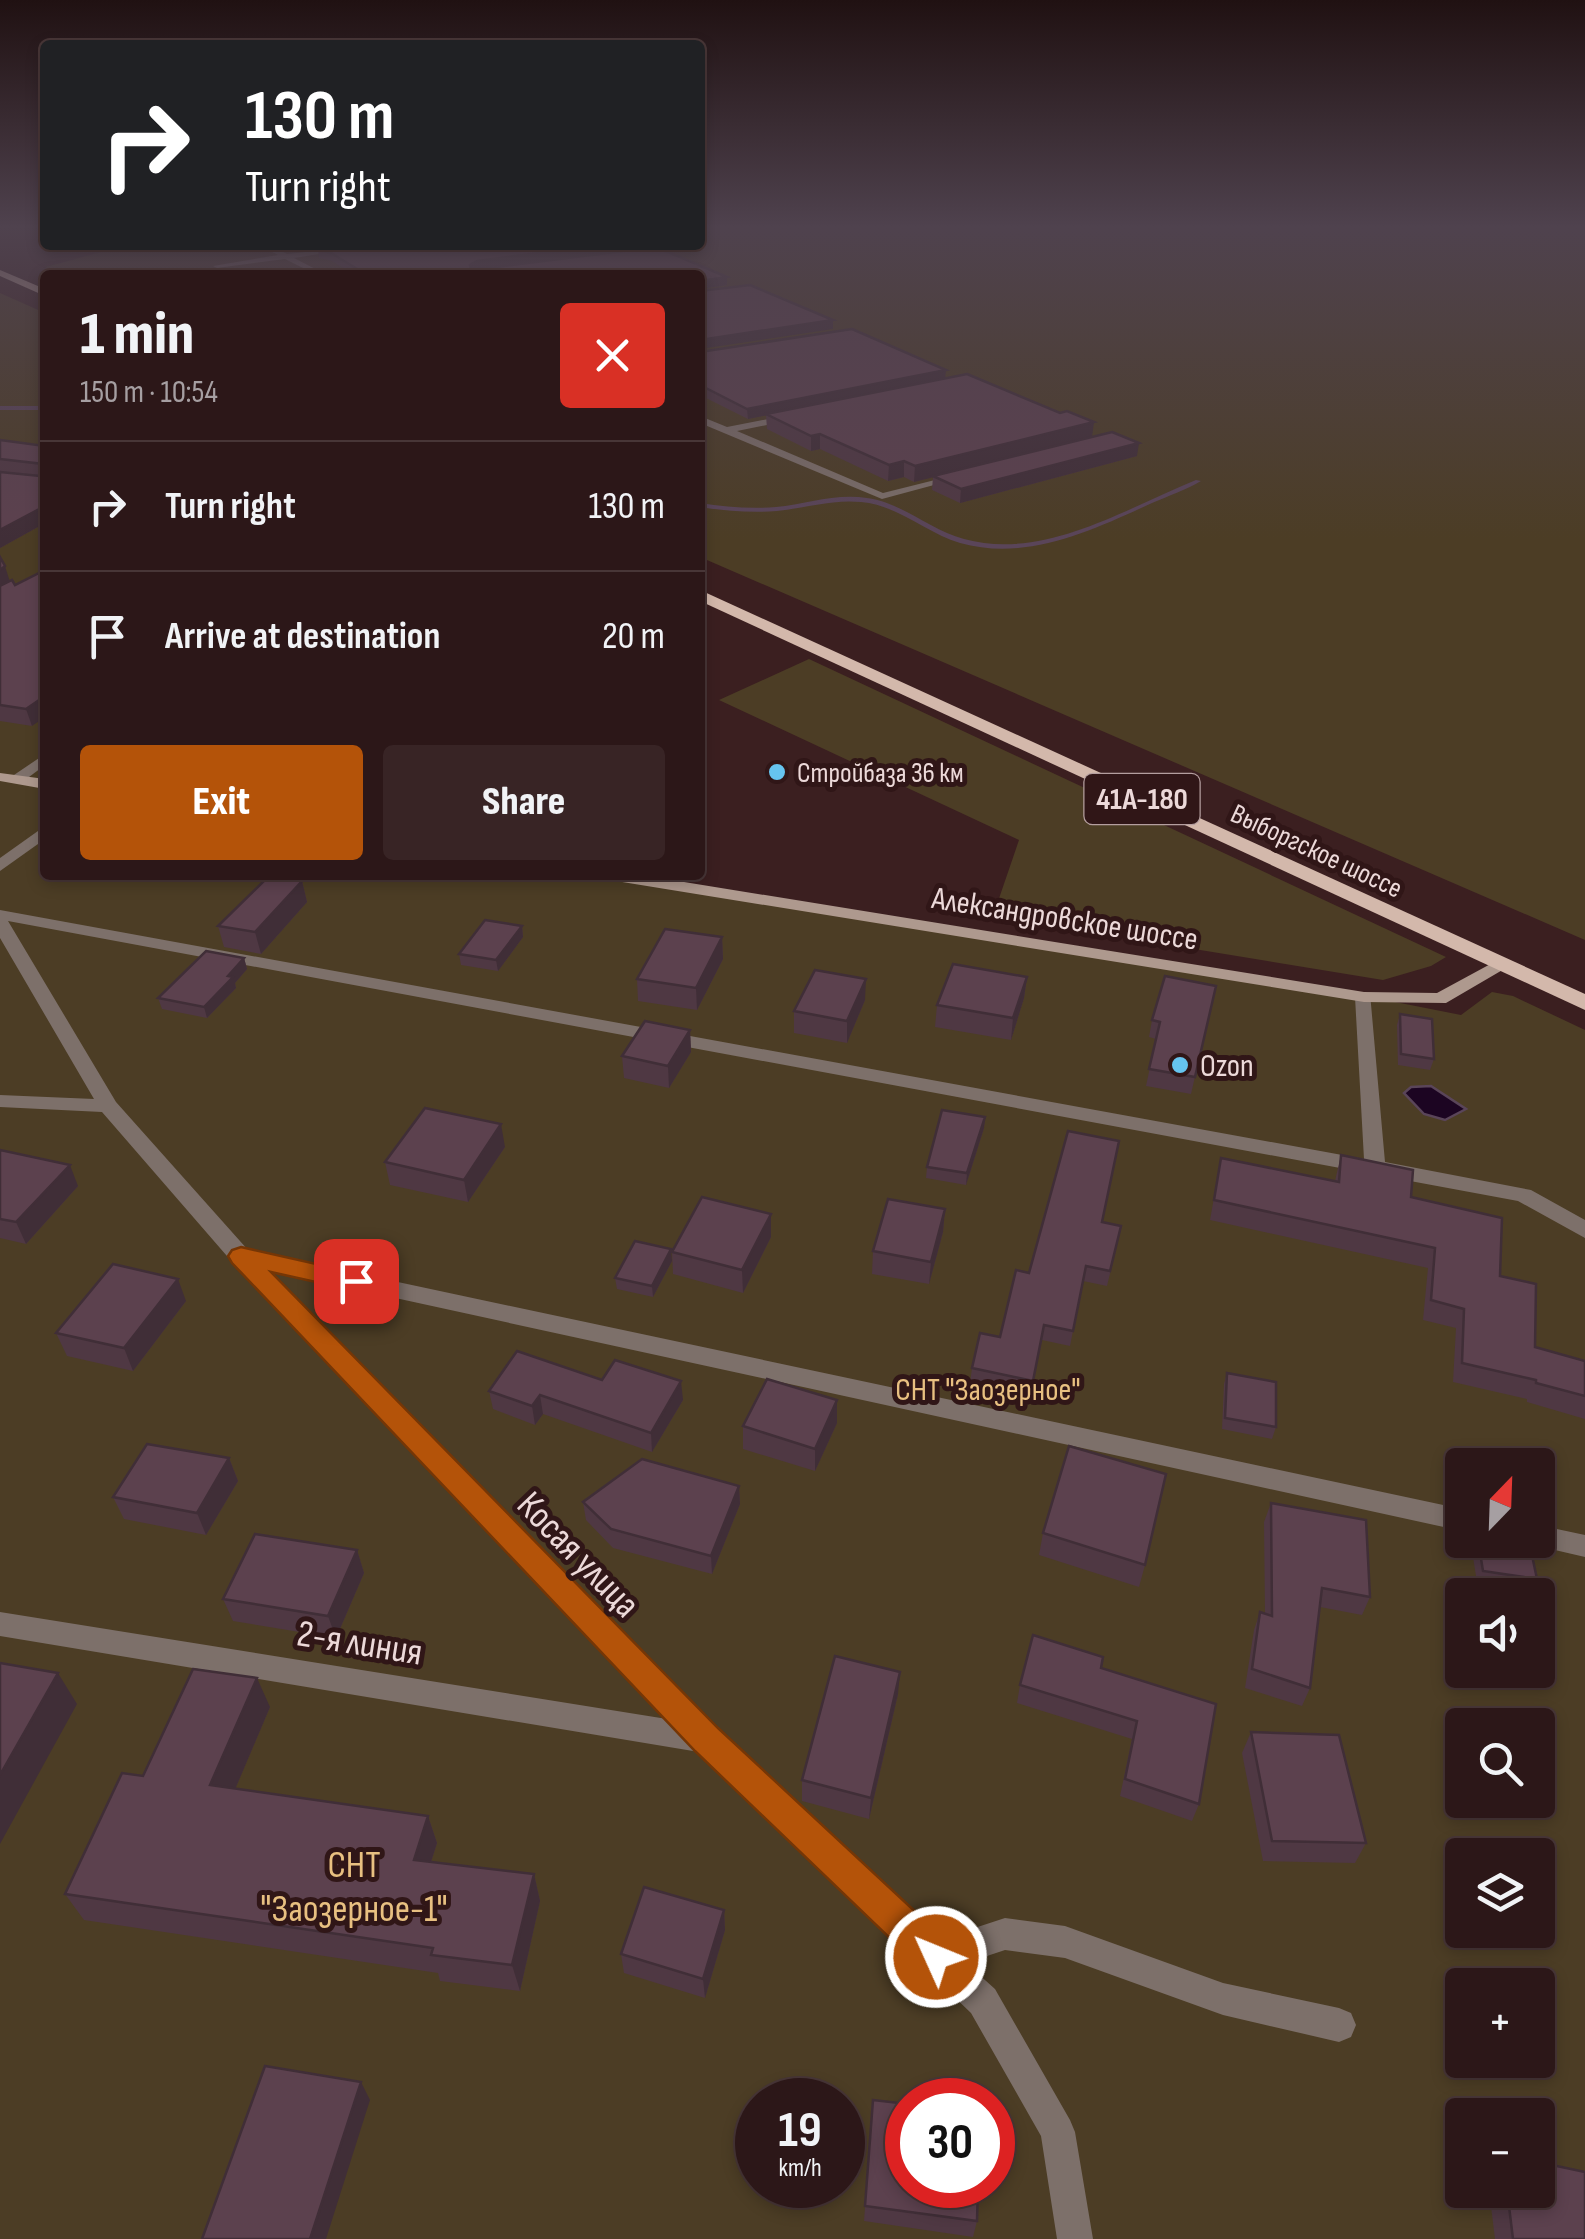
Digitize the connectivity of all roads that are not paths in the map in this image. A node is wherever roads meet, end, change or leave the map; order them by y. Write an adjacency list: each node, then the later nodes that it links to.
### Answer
1 (800, 416): 3 (street)
2 (705, 421): 3 (street)
3 (726, 430): 4 (street)
4 (977, 473)
5 (705, 597): 14 (main road, Выборгское шоссе / 41А-180)
6 (40, 761): 7 (street)
7 (8, 778): 8 (street)
8 (40, 783)
9 (40, 835): 10 (street)
10 (0, 866)
11 (641, 880): 15 (street, Александровское шоссе)
12 (0, 915): 19 (street)
13 (0, 923): 18 (street, Косая улица)
14 (1502, 965): 15 (street, Александровское шоссе); 16 (main road, Выборгское шоссе / 41А-180)
15 (1364, 996): 19 (street)
16 (1585, 1003)
17 (0, 1101): 18 (street)
18 (108, 1106): 21 (street, Косая улица)
19 (1376, 1168): 20 (street)
20 (1585, 1230)
21 (241, 1256): 22 (street); 26 (street, Косая улица)
22 (1445, 1516)
23 (1555, 1540): 24 (street)
24 (1585, 1546)
25 (0, 1624): 26 (street, 2-я линия)
26 (706, 1740): 27 (street, Косая улица)
27 (936, 1957): 28 (street); 29 (street, Косая улица)
28 (1339, 2025)
29 (1075, 2239)

